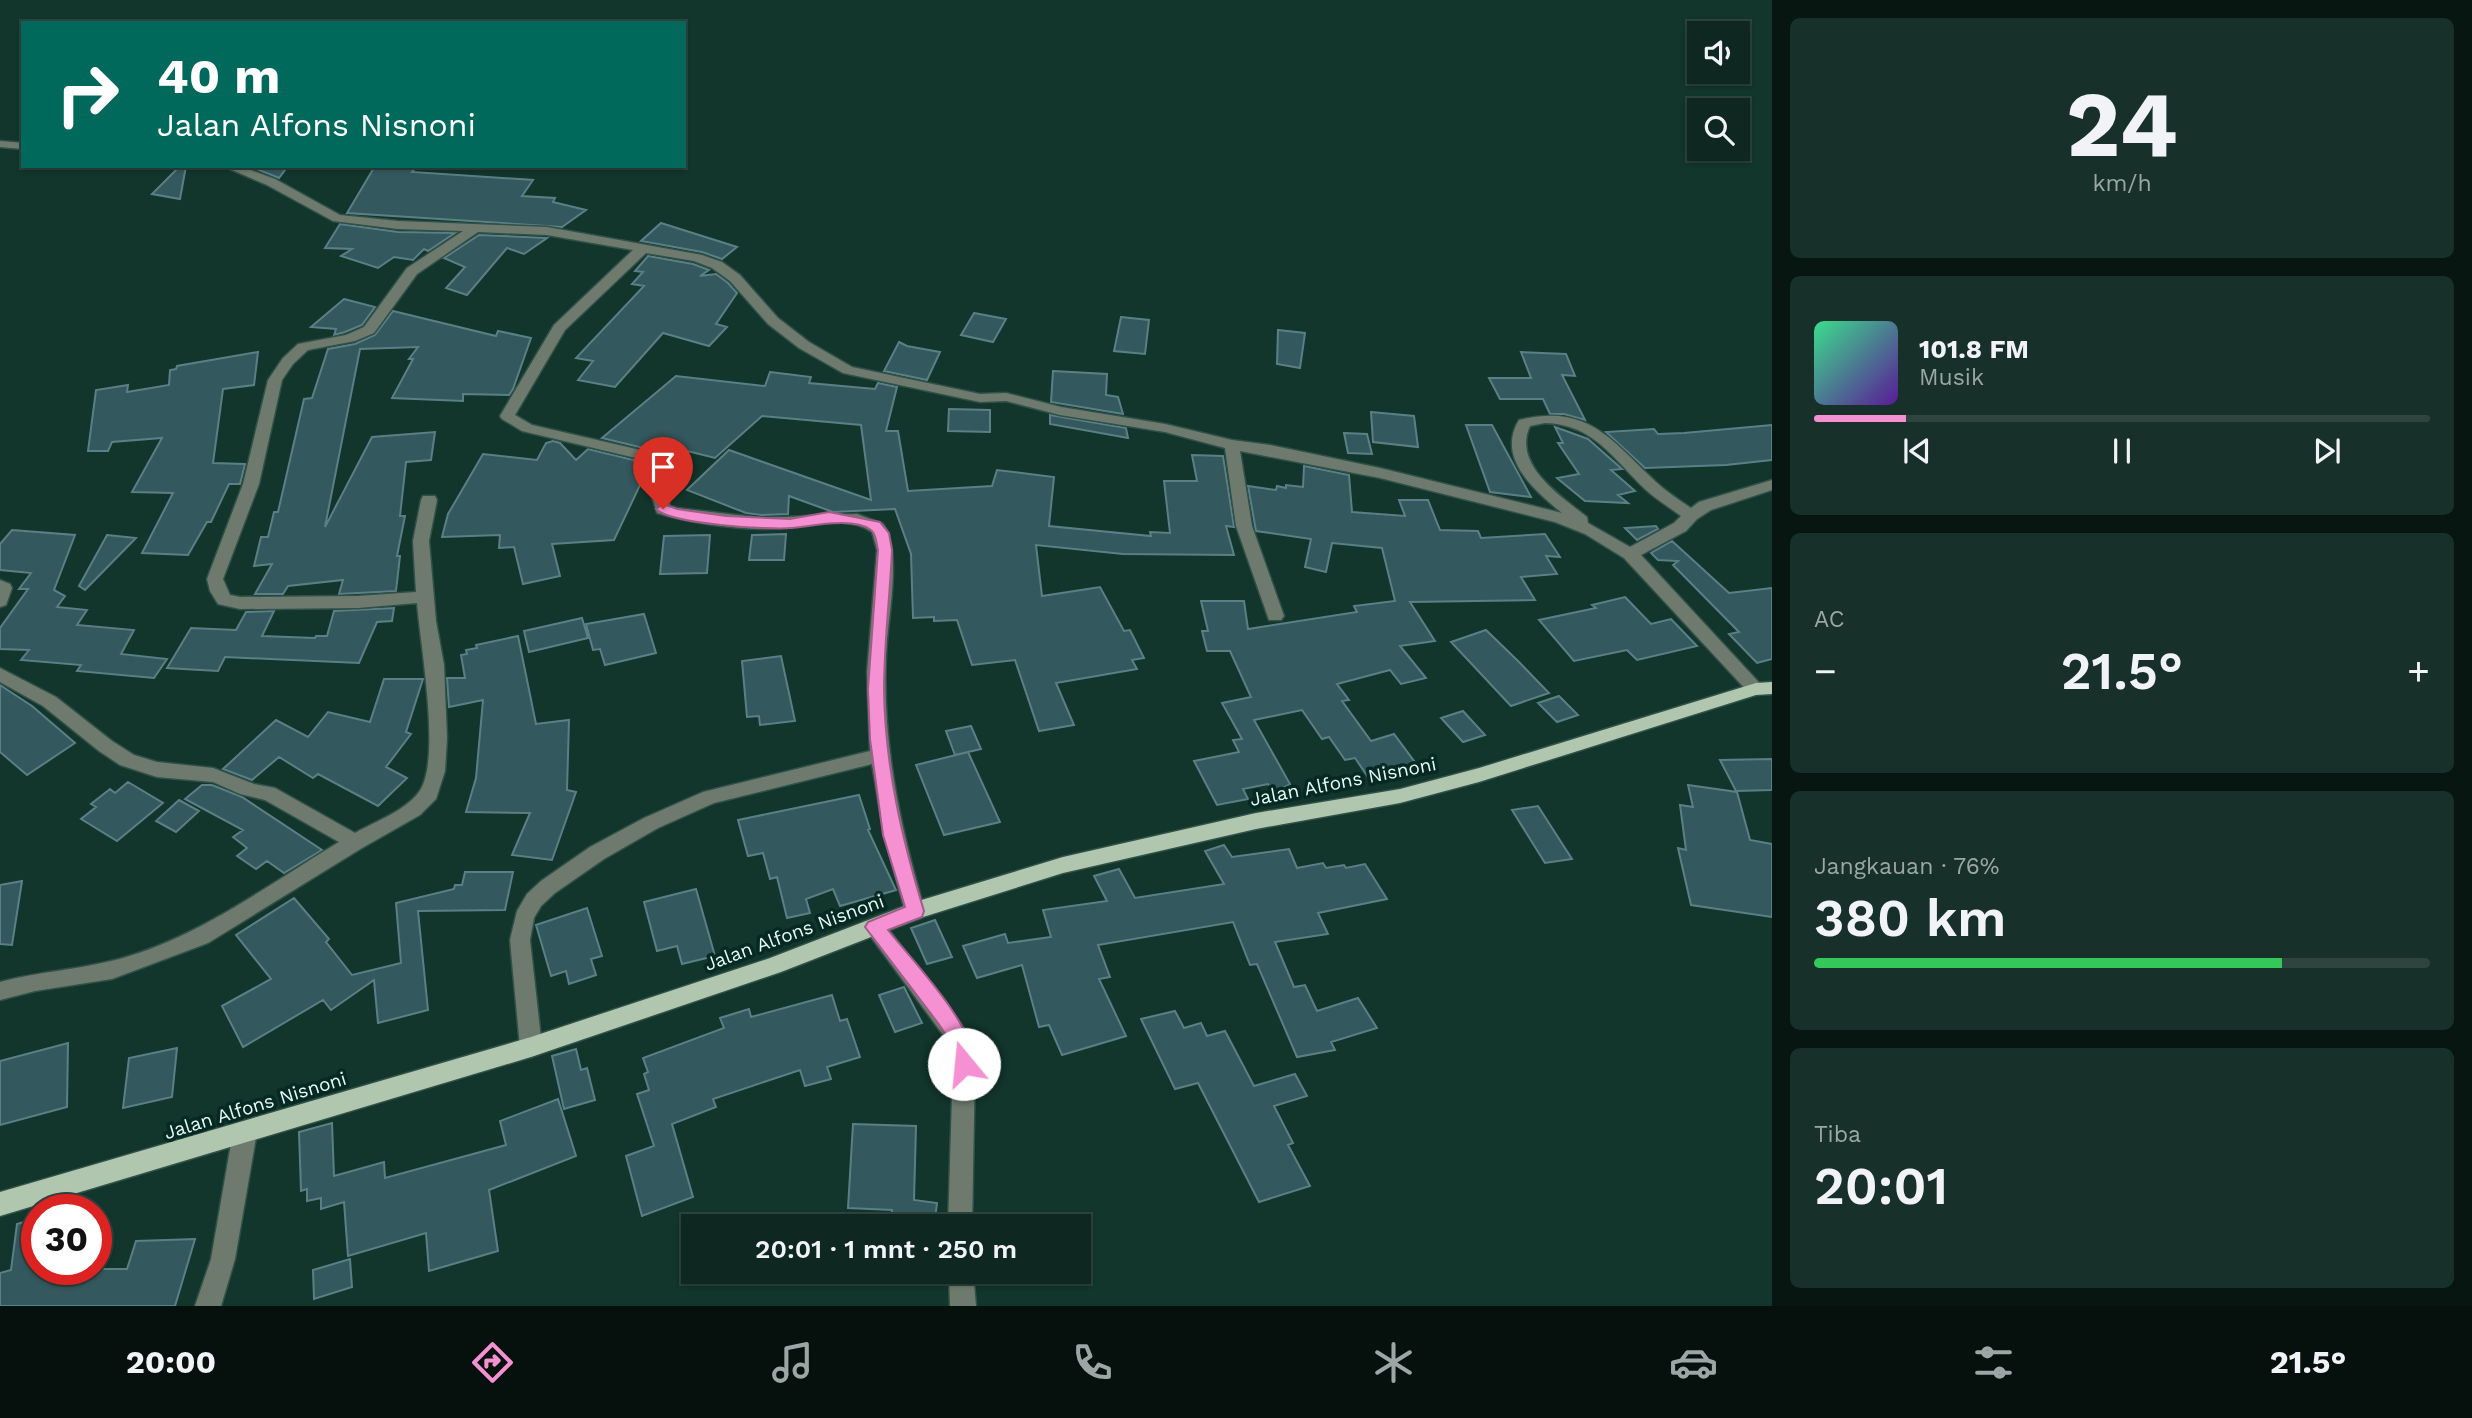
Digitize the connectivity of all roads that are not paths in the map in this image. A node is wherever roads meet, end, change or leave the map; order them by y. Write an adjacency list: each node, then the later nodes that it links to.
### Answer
1 (0, 144): 2 (street)
2 (21, 146)
3 (234, 168): 4 (street)
4 (476, 228): 5 (street); 13 (street)
5 (641, 250): 6 (street); 18 (street)
6 (1232, 445): 10 (street); 15 (street)
7 (1772, 485): 9 (street)
8 (429, 500): 13 (street)
9 (1691, 515): 10 (street); 11 (street)
10 (1591, 530): 11 (street)
11 (1630, 554): 17 (street)
12 (0, 586): 14 (street)
13 (424, 597): 19 (street)
14 (0, 601)
15 (1275, 616)
16 (0, 674): 19 (street)
17 (1764, 688): 20 (main road, Jalan Alfons Nisnoni)
18 (881, 755): 20 (street); 23 (street)
19 (355, 842): 22 (street)
20 (915, 911): 21 (main road, Jalan Alfons Nisnoni)
21 (875, 927): 23 (main road, Jalan Alfons Nisnoni); 26 (street)
22 (0, 991)
23 (531, 1047): 24 (main road, Jalan Alfons Nisnoni)
24 (245, 1132): 25 (main road, Jalan Alfons Nisnoni); 28 (street)
25 (0, 1204)
26 (960, 1214)
27 (962, 1284): 29 (street)
28 (208, 1306)
29 (963, 1306)

